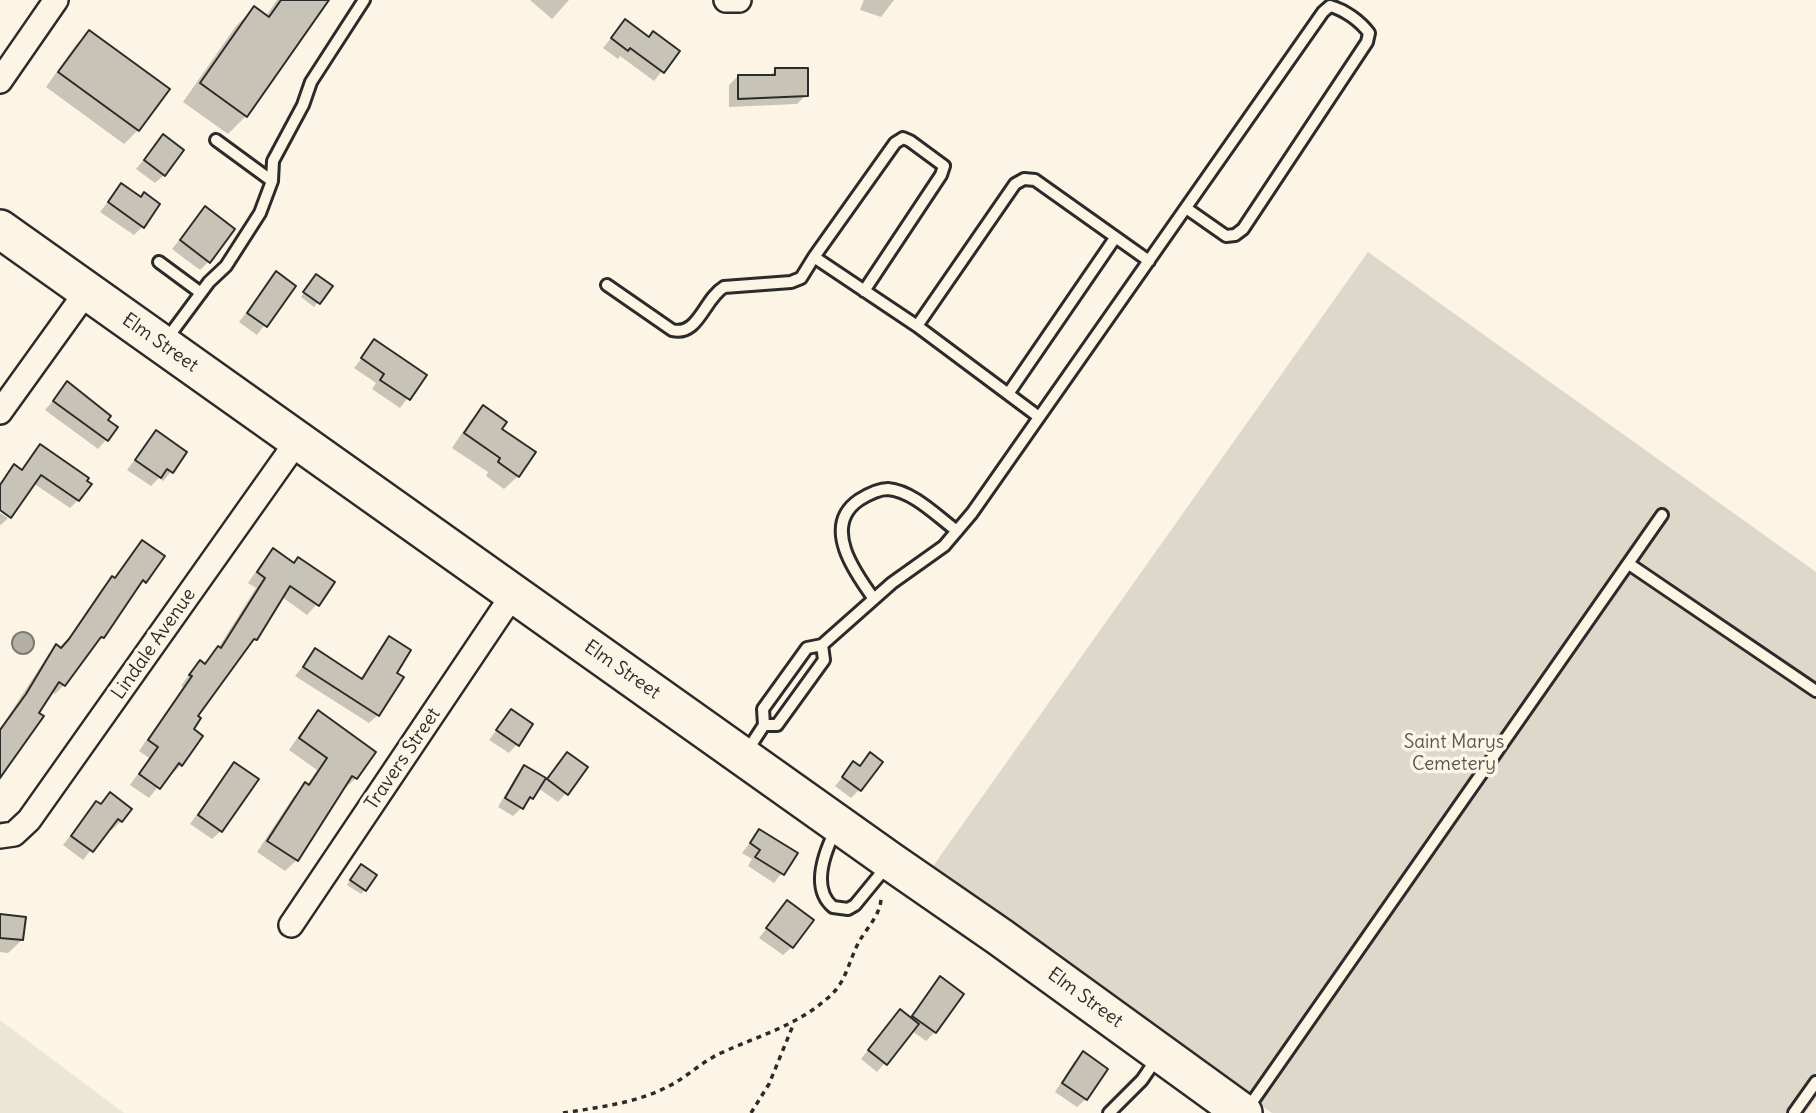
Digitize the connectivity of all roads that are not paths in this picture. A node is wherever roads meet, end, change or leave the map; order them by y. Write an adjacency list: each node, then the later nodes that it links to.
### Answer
1 (56, 0): 5 (street)
2 (364, 0): 7 (lane)
3 (726, 0): 4 (street)
4 (739, 0)
5 (0, 81)
6 (216, 140): 7 (lane)
7 (272, 181): 17 (lane)
8 (1186, 208): 8 (lane); 12 (lane)
9 (0, 229): 16 (main road, Elm Street)
10 (1115, 238): 12 (lane); 18 (lane); 20 (lane)
11 (814, 257): 14 (lane); 15 (lane); 15 (lane)
12 (1149, 261): 22 (lane)
13 (159, 262): 17 (lane)
14 (607, 285)
15 (864, 290): 18 (lane)
16 (87, 291): 19 (main road, Elm Street); 21 (street)
17 (201, 293): 19 (lane)
18 (917, 326): 20 (lane)
19 (163, 345): 23 (main road, Elm Street)
20 (1008, 394): 22 (lane)
21 (0, 412)
22 (1039, 417): 25 (lane)
23 (298, 440): 27 (main road, Elm Street); 34 (street, Lindale Avenue)
24 (1662, 515): 26 (lane)
25 (957, 531): 28 (lane); 28 (lane)
26 (1629, 564): 30 (lane); 40 (lane)
27 (514, 593): 32 (main road, Elm Street); 36 (street, Travers Street)
28 (874, 599): 29 (lane)
29 (822, 645): 31 (lane); 31 (lane)
30 (1816, 691)
31 (764, 725): 32 (lane)
32 (743, 756): 33 (main road, Elm Street)
33 (839, 824): 35 (main road, Elm Street); 35 (lane)
34 (0, 836)
35 (882, 872): 37 (main road, Elm Street)
36 (291, 925)
37 (1160, 1053): 39 (lane); 40 (main road, Elm Street)
38 (1816, 1082): 41 (lane)
39 (1109, 1113)
40 (1244, 1113)
41 (1794, 1113)

